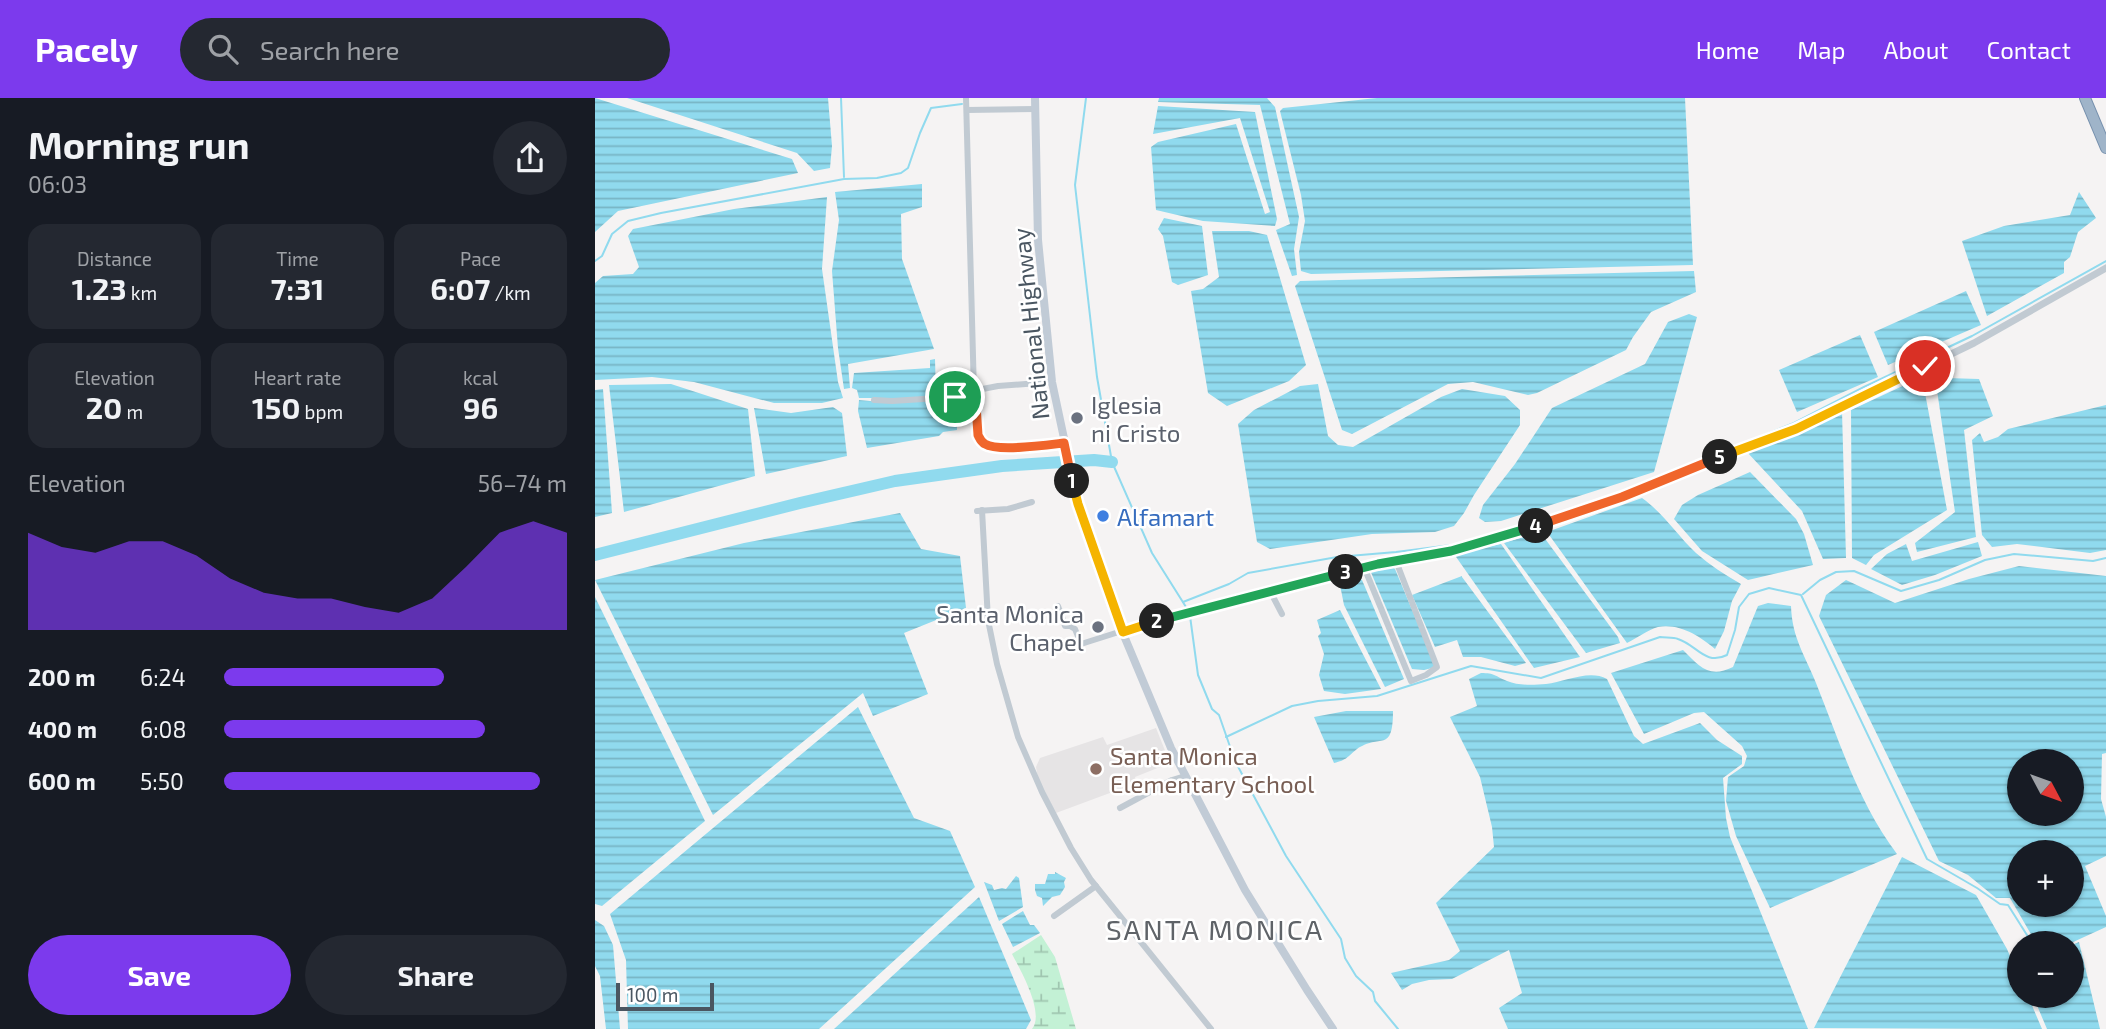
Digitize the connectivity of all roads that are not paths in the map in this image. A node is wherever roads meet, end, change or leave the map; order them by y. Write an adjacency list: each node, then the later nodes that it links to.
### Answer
1 (966, 98): 5 (street)
2 (1035, 98): 4 (main road, National Highway)
3 (2085, 98): 6 (highway)
4 (1035, 109): 5 (street); 8 (main road, National Highway)
5 (967, 110): 9 (street)
6 (2106, 148)
7 (2106, 268): 13 (street)
8 (1052, 383): 9 (street); 11 (main road, National Highway)
9 (975, 390): 10 (street); 11 (street)
10 (874, 400)
11 (1064, 444): 18 (main road, National Highway)
12 (1032, 502): 21 (street)
13 (1396, 561): 14 (street); 14 (street)
14 (1364, 567): 15 (street)
15 (1270, 592): 17 (street); 18 (street)
16 (1058, 606): 18 (street)
17 (1282, 614)
18 (1122, 631): 19 (main road, National Highway)
19 (1185, 776): 20 (street); 24 (main road, National Highway)
20 (1120, 808)
21 (1096, 886): 22 (street); 23 (street)
22 (1054, 915)
23 (1211, 1029)
24 (1333, 1029)

